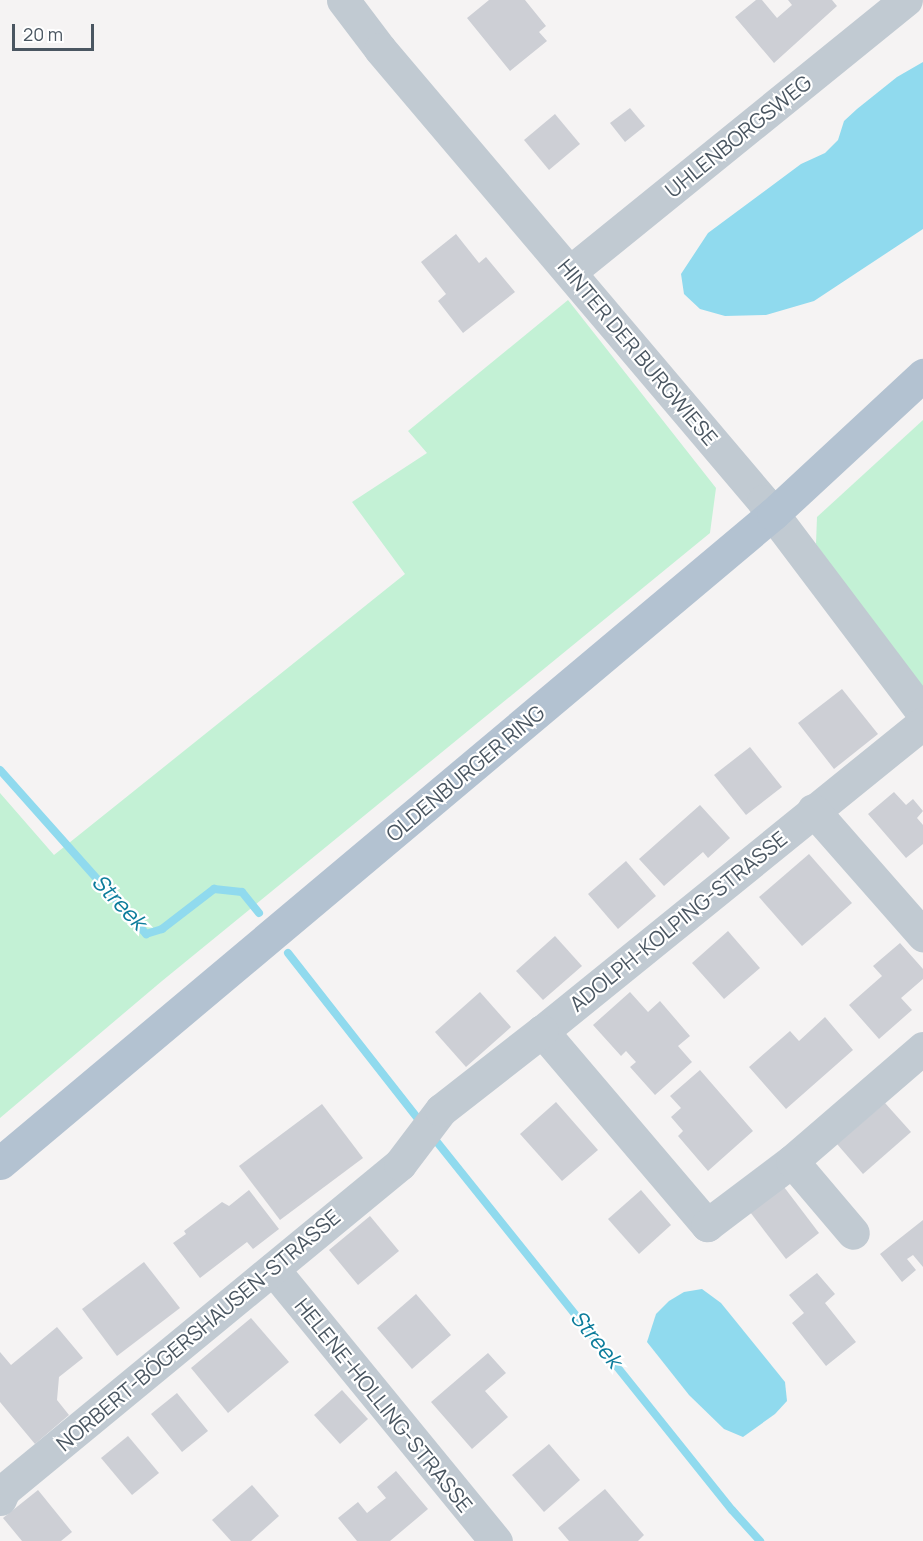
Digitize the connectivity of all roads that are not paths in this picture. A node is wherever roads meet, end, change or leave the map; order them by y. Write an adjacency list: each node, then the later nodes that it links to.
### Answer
1 (343, 0): 3 (street, HINTER DER BURGWIESE)
2 (906, 0): 3 (street, UHLENBORGSWEG)
3 (571, 271): 5 (street, HINTER DER BURGWIESE)
4 (923, 375): 5 (main road, OLDENBURGER RING)
5 (772, 514): 6 (street, HINTER DER BURGWIESE); 14 (main road, OLDENBURGER RING)
6 (923, 713)
7 (923, 723): 8 (street, ADOLPH-KOLPING-STRASSE)
8 (813, 810): 9 (street); 10 (street, ADOLPH-KOLPING-STRASSE)
9 (923, 934)
10 (542, 1031): 12 (street, ADOLPH-KOLPING-STRASSE); 13 (street)
11 (923, 1048): 13 (street)
12 (441, 1110): 16 (street, NORBERT-BÖGERSHAUSEN-STRASSE)
13 (792, 1161): 15 (street)
14 (0, 1163)
15 (854, 1233)
16 (273, 1269): 17 (street, NORBERT-BÖGERSHAUSEN-STRASSE); 18 (street, HELENE-HOLLING-STRASSE)
17 (0, 1499)
18 (496, 1541)

